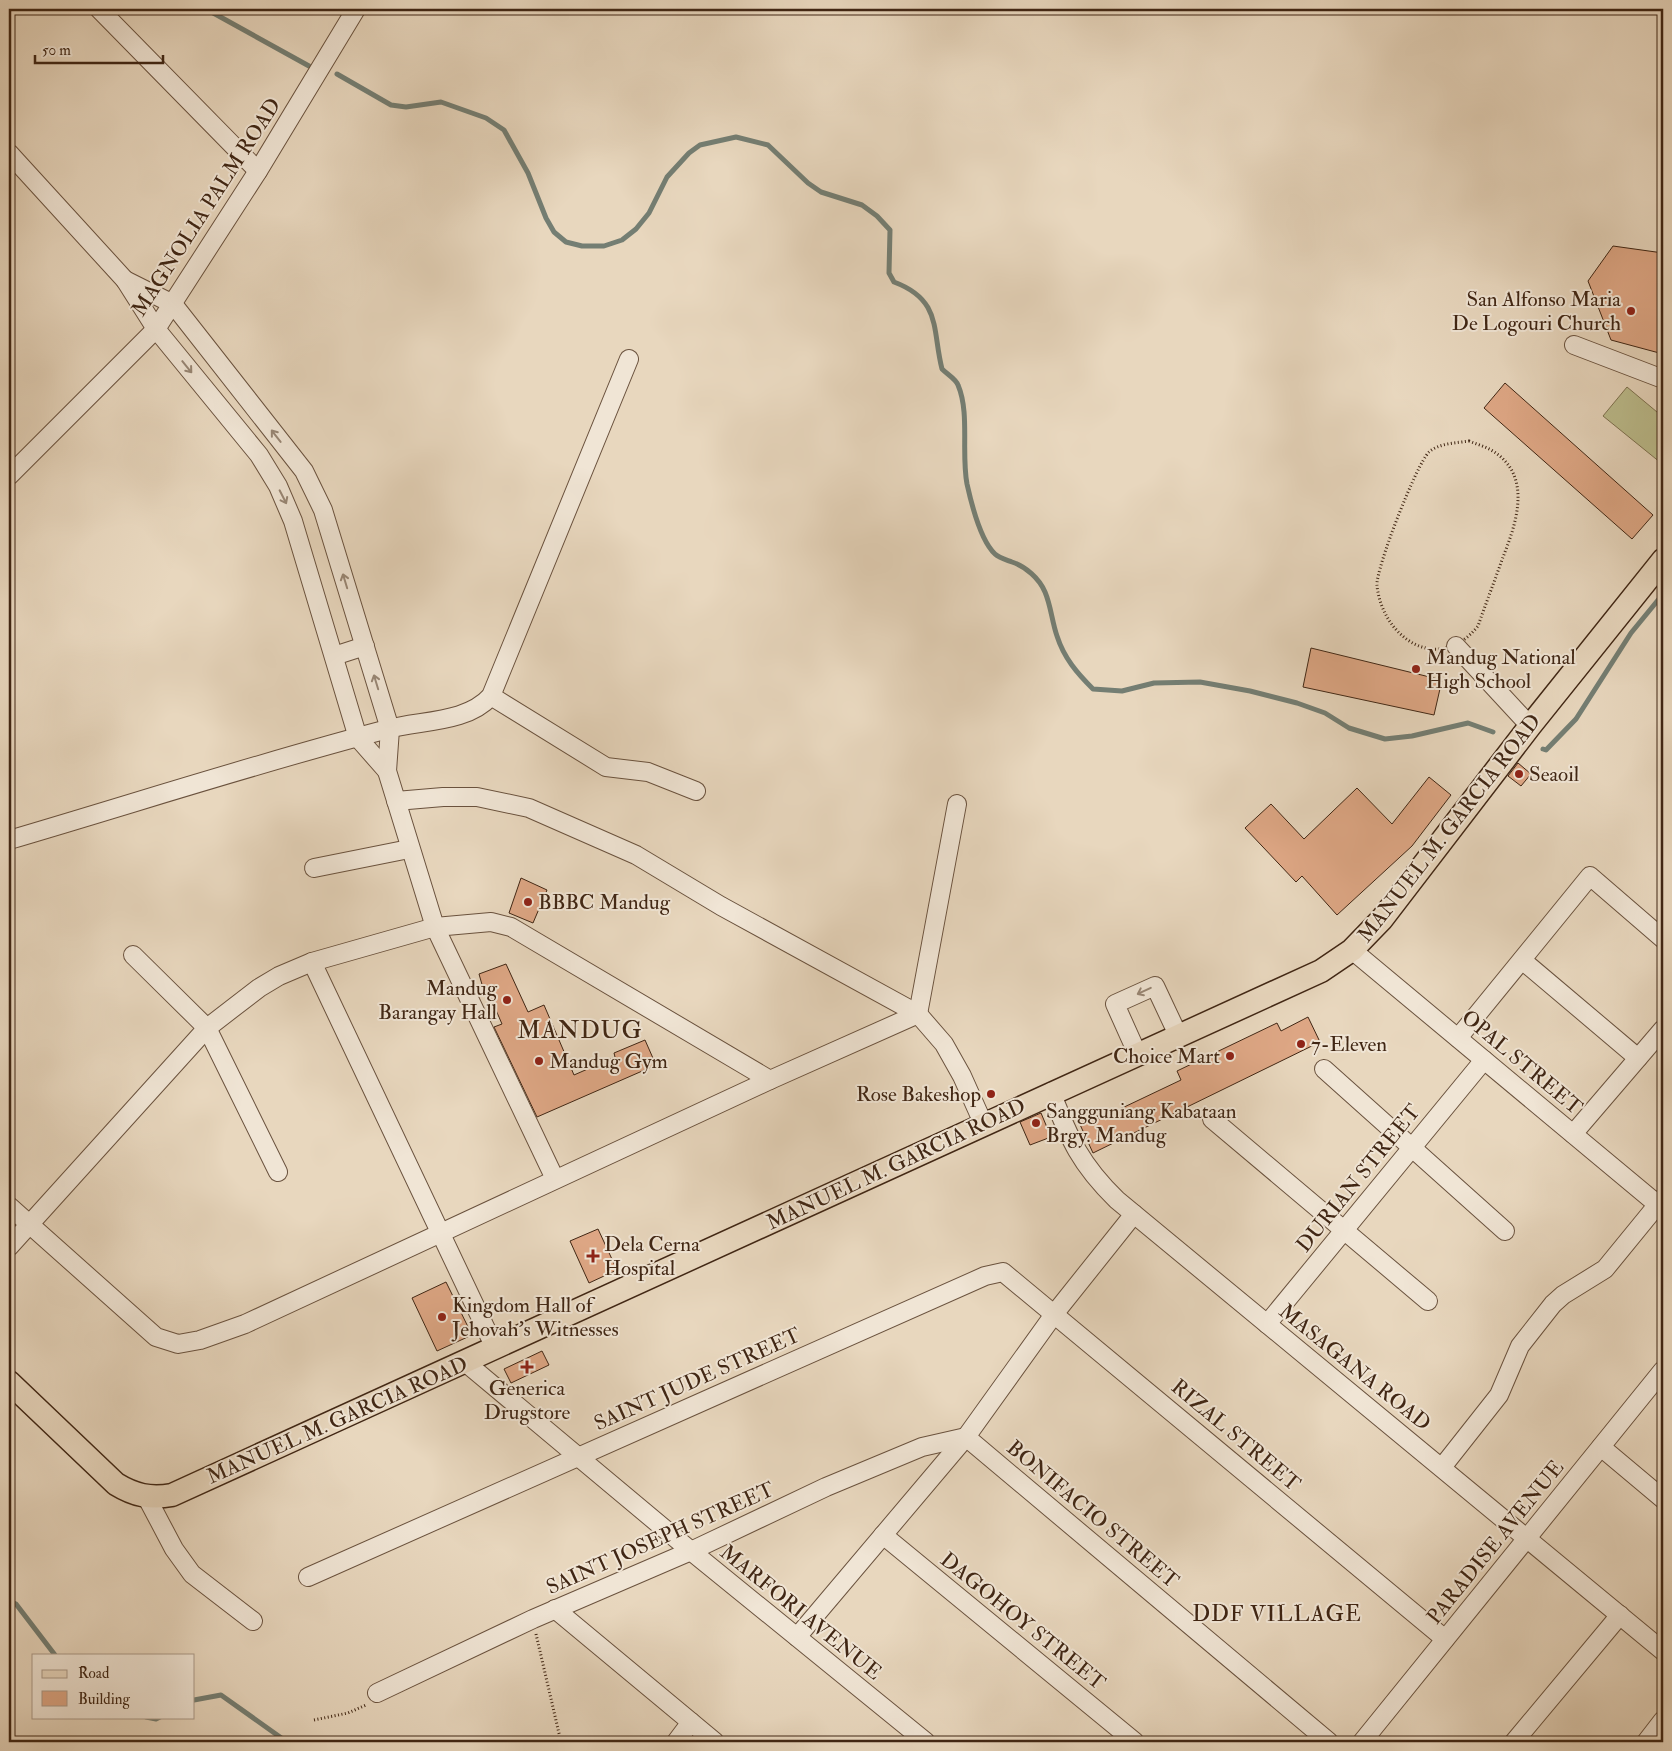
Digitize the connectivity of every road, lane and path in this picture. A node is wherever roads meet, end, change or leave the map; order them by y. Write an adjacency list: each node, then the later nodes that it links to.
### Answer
1 (98, 9): 4 (street)
2 (356, 9): 4 (street, MAGNOLIA PALM ROAD)
3 (9, 152): 5 (street)
4 (258, 171): 6 (street, MAGNOLIA PALM ROAD)
5 (125, 280): 6 (street); 7 (street)
6 (173, 304): 7 (street, MAGNOLIA PALM ROAD); 13 (street, one-way to 6)
7 (156, 330): 11 (street, MAGNOLIA PALM ROAD); 15 (street, one-way to 15)
8 (1574, 345): 10 (street)
9 (629, 359): 16 (street)
10 (1663, 379)
11 (9, 476)
12 (1663, 560): 17 (main road, MANUEL M. GARCIA ROAD)
13 (365, 646): 15 (street); 18 (street, one-way to 13)
14 (1456, 646): 14 (path); 17 (street)
15 (334, 656): 19 (street)
16 (491, 696): 18 (street); 21 (street)
17 (1530, 726): 29 (main road, MANUEL M. GARCIA ROAD)
18 (390, 729): 19 (street); 20 (street)
19 (358, 738): 20 (street); 24 (street)
20 (387, 771): 22 (street)
21 (696, 791)
22 (396, 801): 25 (street); 33 (street)
23 (957, 804): 33 (street)
24 (9, 840)
25 (409, 849): 26 (street); 27 (street)
26 (314, 868)
27 (434, 927): 32 (street); 42 (street); 49 (street)
28 (1663, 938): 31 (street)
29 (1352, 950): 36 (main road, MANUEL M. GARCIA ROAD); 37 (street, OPAL STREET)
30 (133, 955): 34 (street)
31 (1522, 960): 37 (street); 39 (street)
32 (312, 962): 34 (street); 56 (street)
33 (918, 1014): 42 (street); 45 (street)
34 (207, 1028): 48 (street); 53 (street)
35 (1663, 1029): 39 (street)
36 (1178, 1035): 38 (main road, MANUEL M. GARCIA ROAD); 38 (street, one-way to 38)
37 (1458, 1038): 40 (street, OPAL STREET)
38 (1137, 1053): 43 (main road, MANUEL M. GARCIA ROAD)
39 (1638, 1058): 46 (street)
40 (1484, 1060): 46 (street, OPAL STREET); 47 (street, DURIAN STREET)
41 (1324, 1069): 47 (street)
42 (770, 1080): 49 (street)
43 (1052, 1092): 45 (main road, MANUEL M. GARCIA ROAD); 52 (street, MASAGANA ROAD)
44 (1212, 1119): 54 (street)
45 (983, 1123): 62 (main road, MANUEL M. GARCIA ROAD)
46 (1573, 1134): 50 (street, OPAL STREET)
47 (1412, 1148): 54 (street, DURIAN STREET); 55 (street)
48 (278, 1172)
49 (555, 1179): 56 (street)
50 (1661, 1204): 69 (street)
51 (9, 1206): 53 (street)
52 (1134, 1214): 60 (street); 61 (street, MASAGANA ROAD)
53 (28, 1225): 56 (street); 57 (street)
54 (1344, 1230): 59 (street); 61 (street, DURIAN STREET)
55 (1505, 1230)
56 (440, 1233): 62 (street)
57 (9, 1247)
58 (996, 1272): 60 (street, RIZAL STREET); 68 (street, SAINT JUDE STREET)
59 (1428, 1300)
60 (1055, 1313): 66 (street); 81 (street, RIZAL STREET)
61 (1267, 1324): 69 (street, MASAGANA ROAD)
62 (495, 1348): 63 (main road, MANUEL M. GARCIA ROAD)
63 (465, 1362): 68 (street, MARFORI AVENUE); 70 (main road, MANUEL M. GARCIA ROAD)
64 (1663, 1370): 67 (street, PARADISE AVENUE)
65 (9, 1382): 70 (main road, MANUEL M. GARCIA ROAD)
66 (966, 1437): 72 (street); 74 (street, SAINT JOSEPH STREET); 92 (street, BONIFACIO STREET)
67 (1601, 1447): 71 (street); 73 (street, PARADISE AVENUE)
68 (579, 1456): 74 (street, MARFORI AVENUE); 75 (street, SAINT JUDE STREET)
69 (1442, 1466): 73 (street, MASAGANA ROAD)
70 (146, 1496): 79 (street)
71 (1663, 1499)
72 (883, 1534): 80 (street); 91 (street, DAGOHOY STREET)
73 (1528, 1538): 77 (street, MASAGANA ROAD); 81 (street, PARADISE AVENUE)
74 (691, 1551): 76 (street, SAINT JOSEPH STREET); 80 (street, MARFORI AVENUE)
75 (308, 1577)
76 (555, 1609): 78 (street, SAINT JOSEPH STREET); 86 (street)
77 (1620, 1615): 82 (street, MASAGANA ROAD); 94 (street)
78 (533, 1619): 83 (street, SAINT JOSEPH STREET); 87 (path)
79 (253, 1621)
80 (797, 1637): 90 (street, MARFORI AVENUE)
81 (1445, 1639): 93 (street, PARADISE AVENUE)
82 (1663, 1651)
83 (377, 1693): 84 (path)
84 (314, 1720)
85 (1663, 1720): 95 (street)
86 (691, 1722): 88 (street); 89 (street)
87 (561, 1742)
88 (676, 1742)
89 (715, 1742)
90 (926, 1742)
91 (1135, 1742)
92 (1329, 1742)
93 (1362, 1742)
94 (1514, 1742)
95 (1646, 1742)

